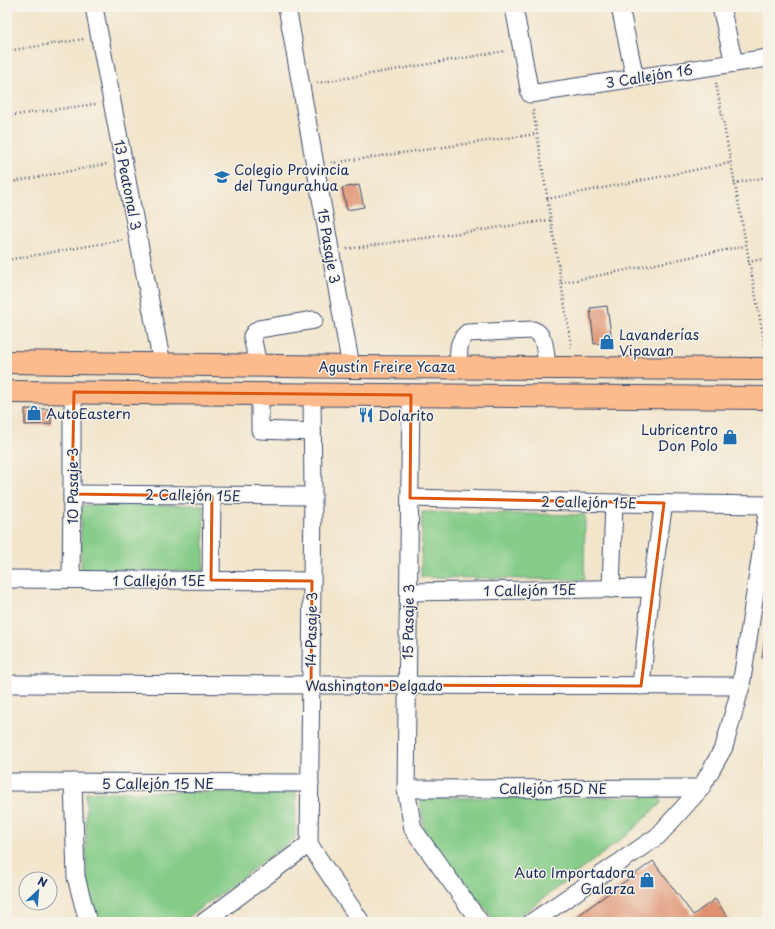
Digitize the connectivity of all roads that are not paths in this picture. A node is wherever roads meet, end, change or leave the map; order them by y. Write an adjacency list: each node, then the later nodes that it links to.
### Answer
1 (94, 7): 12 (street, 13 Peatonal 3)
2 (287, 7): 15 (street, 15 Pasaje 3)
3 (514, 7): 8 (street, 3 Callejón 16)
4 (620, 7): 8 (street)
5 (721, 7): 7 (street)
6 (768, 58): 7 (street, 3 Callejón 16)
7 (734, 63): 8 (street, 3 Callejón 16)
8 (635, 78)
9 (314, 320): 13 (street)
10 (7, 362): 12 (main road, Agustín Freire Ycaza)
11 (767, 362): 16 (main road, Agustín Freire Ycaza)
12 (162, 364): 13 (main road, Agustín Freire Ycaza)
13 (258, 365): 15 (main road, Agustín Freire Ycaza)
14 (459, 366): 15 (main road, Agustín Freire Ycaza); 16 (main road, Agustín Freire Ycaza); 16 (street)
15 (351, 367)
16 (547, 367)
17 (7, 392): 18 (main road, Agustín Freire Ycaza)
18 (74, 392): 19 (main road, Agustín Freire Ycaza); 24 (street, 10 Pasaje 3)
19 (260, 394): 20 (main road, Agustín Freire Ycaza); 23 (street)
20 (312, 395): 21 (main road, Agustín Freire Ycaza); 23 (street, 14 Pasaje 3)
21 (412, 395): 22 (main road, Agustín Freire Ycaza); 27 (street, 15 Pasaje 3)
22 (768, 398)
23 (312, 432): 26 (street, 14 Pasaje 3)
24 (72, 494): 25 (street, 2 Callejón 15E); 32 (street, 10 Pasaje 3)
25 (212, 496): 26 (street, 2 Callejón 15E); 33 (street)
26 (313, 496): 34 (street, 14 Pasaje 3)
27 (410, 498): 28 (street, 2 Callejón 15E); 37 (street, 15 Pasaje 3)
28 (614, 503): 29 (street, 2 Callejón 15E); 36 (street)
29 (664, 503): 30 (street, 2 Callejón 15E); 35 (street)
30 (768, 506): 42 (street)
31 (7, 579): 32 (street, 1 Callejón 15E)
32 (71, 579): 33 (street, 1 Callejón 15E)
33 (212, 580): 34 (street, 1 Callejón 15E)
34 (312, 581): 39 (street, 14 Pasaje 3)
35 (652, 588): 36 (street, 1 Callejón 15E); 41 (street)
36 (611, 589): 37 (street, 1 Callejón 15E)
37 (409, 592): 40 (street, 15 Pasaje 3)
38 (7, 684): 39 (street, Washington Delgado)
39 (311, 685): 40 (street, Washington Delgado); 45 (street, 14 Pasaje 3)
40 (408, 685): 41 (street, Washington Delgado); 47 (street, 15 Pasaje 3)
41 (641, 686): 42 (street, Washington Delgado)
42 (741, 686): 46 (street)
43 (7, 782): 44 (street, 5 Callejón 15 NE)
44 (73, 782): 45 (street, 5 Callejón 15 NE); 50 (street)
45 (310, 783): 48 (street, 14 Pasaje 3)
46 (701, 788): 47 (street, Callejón 15D NE); 54 (street)
47 (406, 789): 53 (street, 15 Pasaje 3)
48 (309, 844): 49 (street); 52 (street)
49 (224, 916): 51 (street)
50 (88, 922)
51 (204, 922)
52 (361, 922)
53 (480, 922)
54 (532, 922)

